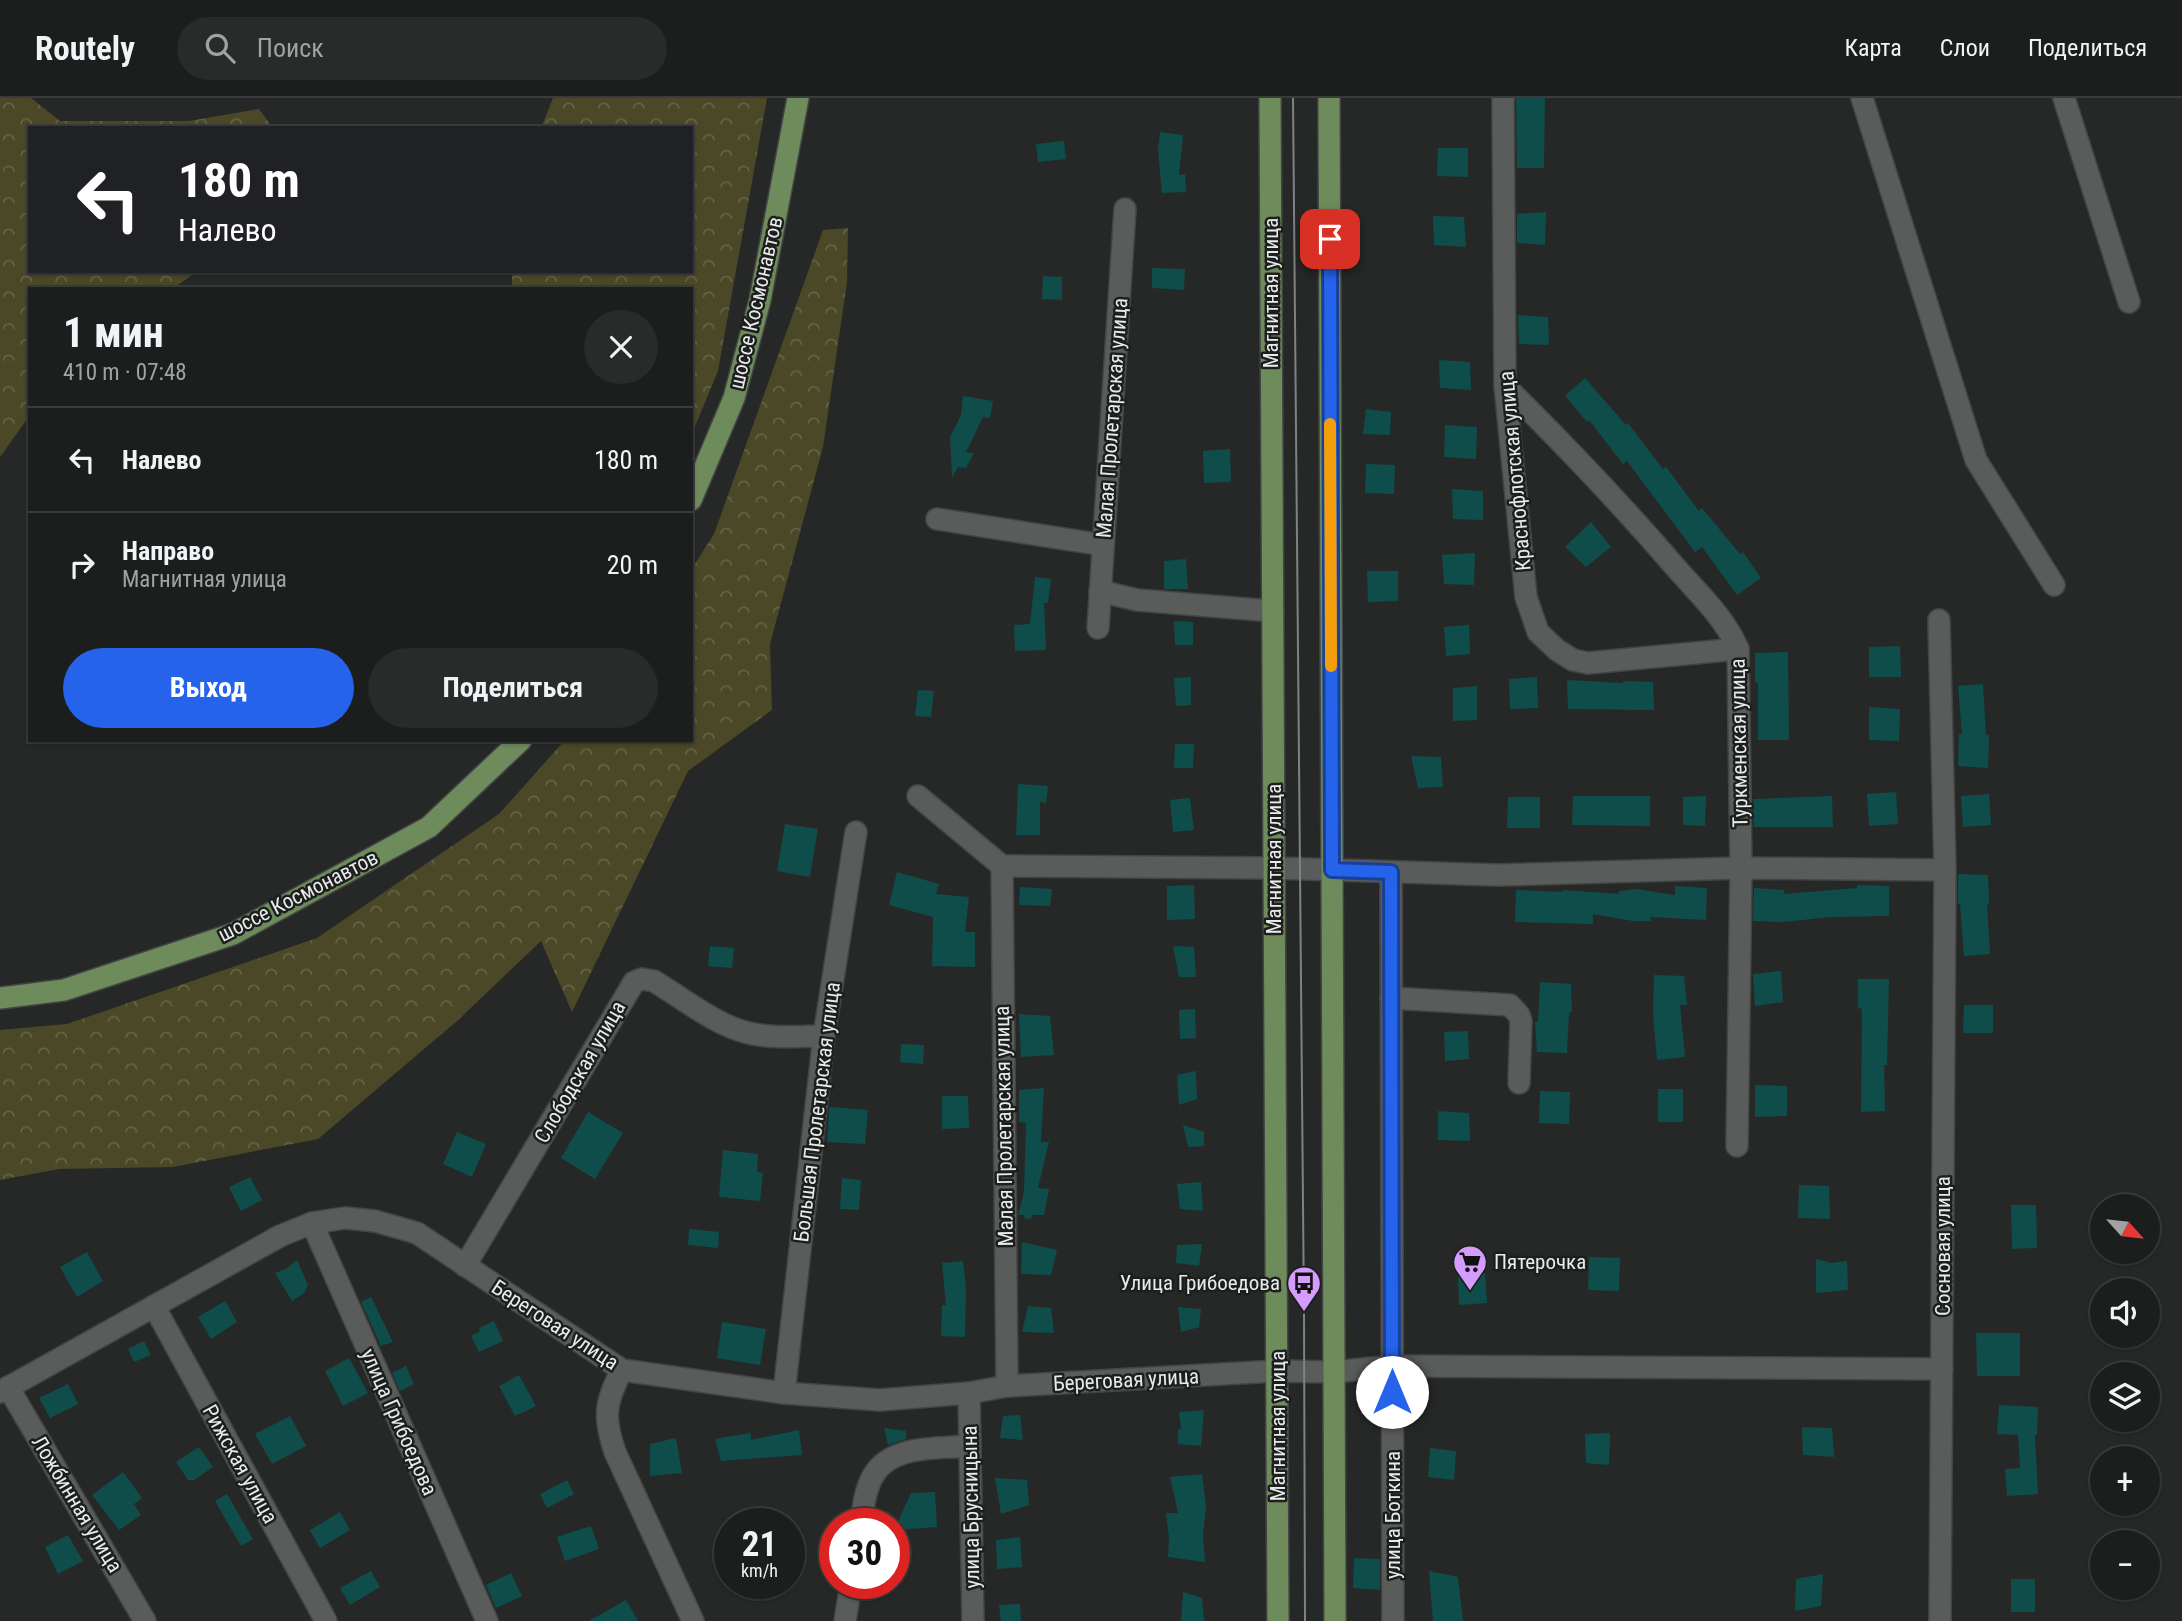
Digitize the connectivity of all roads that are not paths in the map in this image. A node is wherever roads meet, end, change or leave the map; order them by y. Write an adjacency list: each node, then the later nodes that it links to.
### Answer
1 (797, 98): 10 (main road, шоссе Космонавтов)
2 (1269, 98): 15 (main road, Магнитная улица)
3 (1329, 98): 25 (main road)
4 (1503, 98): 9 (street, Краснофлотская улица)
5 (1862, 98): 13 (street)
6 (2064, 98): 8 (street)
7 (1125, 209): 12 (street, Малая Пролетарская улица)
8 (2129, 302)
9 (1506, 386): 18 (street, Туркменская улица); 18 (street, Краснофлотская улица)
10 (693, 495)
11 (937, 519): 12 (street)
12 (1102, 545): 14 (street, Малая Пролетарская улица)
13 (2053, 585)
14 (1100, 591): 15 (street); 17 (street, Малая Пролетарская улица)
15 (1273, 611): 23 (main road, Магнитная улица)
16 (1940, 620): 26 (street, Сосновая улица)
17 (1098, 628)
18 (1738, 649): 24 (street, Туркменская улица)
19 (518, 742): 28 (main road, шоссе Космонавтов)
20 (918, 796): 22 (street)
21 (856, 832): 30 (street, Большая Пролетарская улица)
22 (1002, 866): 23 (street); 41 (street, Малая Пролетарская улица)
23 (1274, 868): 25 (street); 39 (main road, Магнитная улица)
24 (1741, 868): 26 (street); 27 (street); 32 (street, Туркменская улица)
25 (1332, 870): 27 (street); 40 (main road)
26 (1945, 870): 37 (street, Сосновая улица)
27 (1391, 872): 29 (street, улица Боткина)
28 (0, 998)
29 (1391, 998): 31 (street); 36 (street, улица Боткина)
30 (824, 1036): 34 (street, Слободская улица); 44 (street, Большая Пролетарская улица)
31 (1519, 1083)
32 (1737, 1146)
33 (312, 1223): 34 (street, Береговая улица); 35 (street, Береговая улица); 50 (street, улица Грибоедова)
34 (465, 1266): 38 (street, Береговая улица)
35 (154, 1306): 42 (street, Береговая улица); 49 (street, Рижская улица)
36 (1392, 1366): 37 (street, Береговая улица); 40 (street, Береговая улица); 56 (street, улица Боткина)
37 (1942, 1369): 57 (street, Сосновая улица)
38 (622, 1370): 44 (street, Береговая улица); 51 (street)
39 (1278, 1371): 40 (street, Береговая улица); 41 (street, Береговая улица); 54 (main road, Магнитная улица)
40 (1334, 1372): 55 (main road)
41 (1007, 1387): 43 (street, Береговая улица)
42 (4, 1390): 48 (street, Ложбинная улица)
43 (969, 1393): 44 (street, Береговая улица); 45 (street, улица Брусницына)
44 (784, 1394)
45 (970, 1446): 46 (street); 53 (street, улица Брусницына)
46 (863, 1508)
47 (849, 1599): 52 (street)
48 (145, 1621)
49 (326, 1621)
50 (487, 1621)
51 (693, 1621)
52 (845, 1621)
53 (973, 1621)
54 (1278, 1621)
55 (1335, 1621)
56 (1394, 1621)
57 (1940, 1621)

